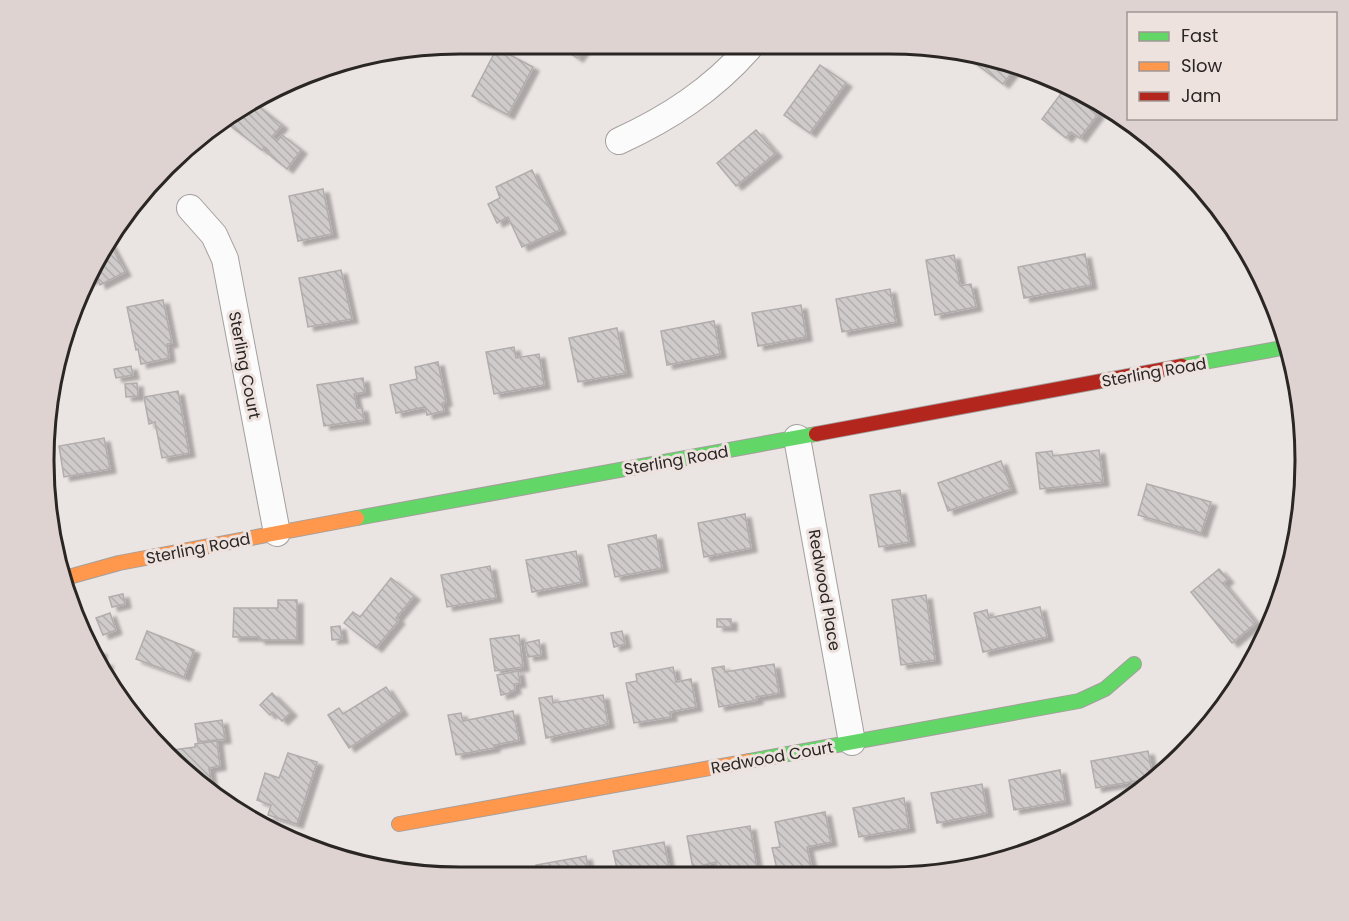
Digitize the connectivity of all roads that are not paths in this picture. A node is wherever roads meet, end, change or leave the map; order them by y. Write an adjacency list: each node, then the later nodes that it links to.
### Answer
1 (743, 54): 2 (street)
2 (619, 141)
3 (190, 208): 6 (street, Sterling Court)
4 (1279, 349): 5 (main road, Sterling Road)
5 (797, 438): 6 (main road, Sterling Road); 9 (street, Redwood Place)
6 (277, 533): 7 (main road, Sterling Road)
7 (71, 576)
8 (1134, 664): 9 (main road, Redwood Court)
9 (852, 742): 10 (main road, Redwood Court)
10 (399, 824)

